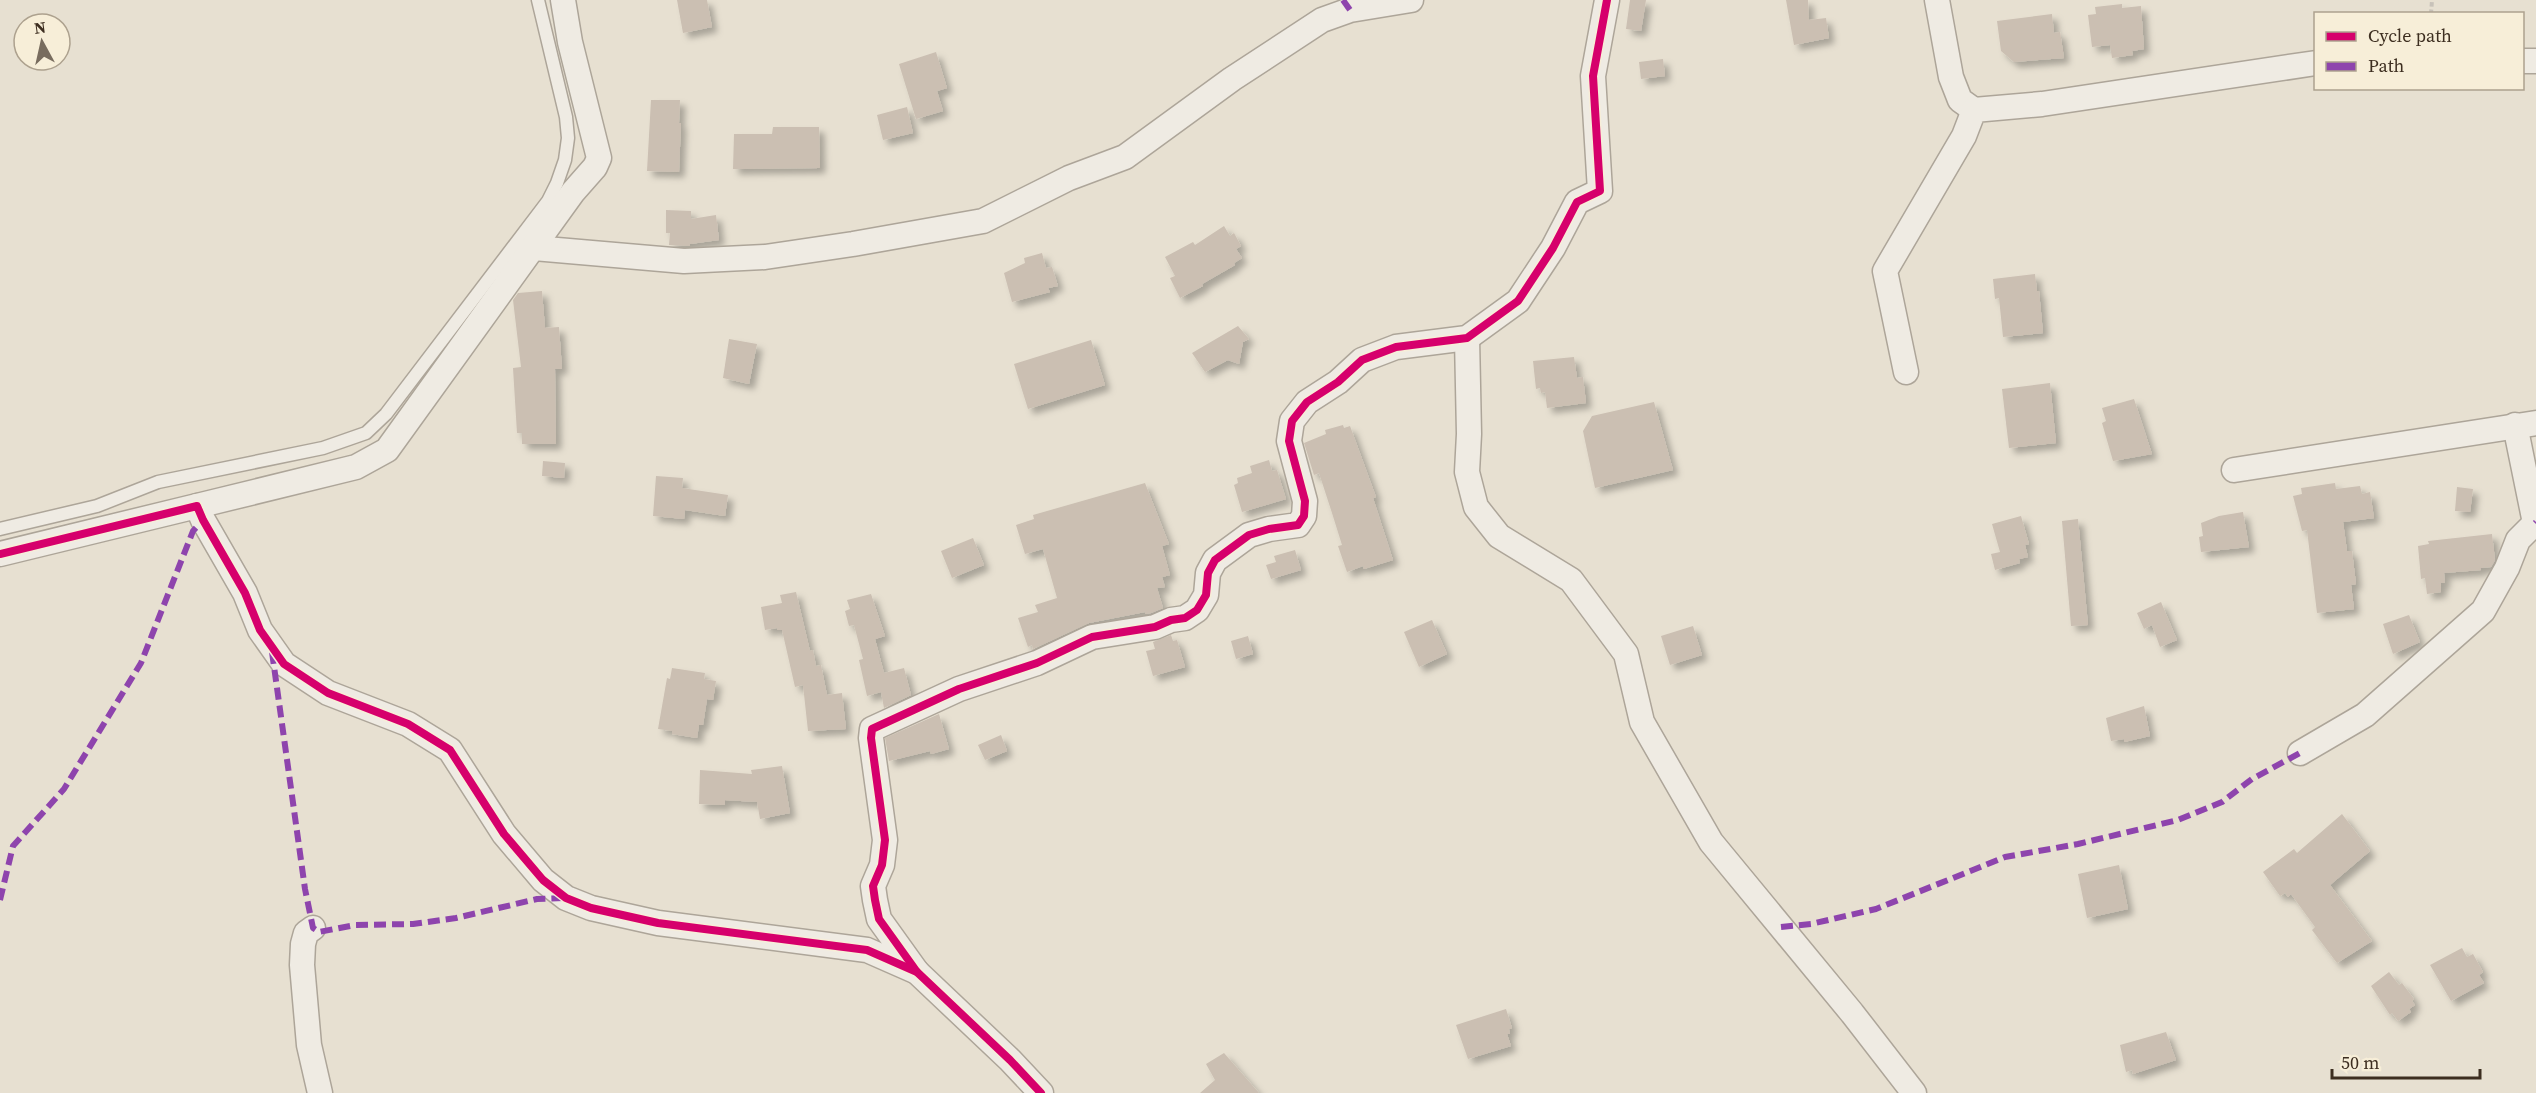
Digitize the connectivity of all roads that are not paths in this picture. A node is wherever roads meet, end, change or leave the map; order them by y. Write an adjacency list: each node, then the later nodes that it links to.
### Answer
1 (538, 0): 14 (lane)
2 (563, 0): 8 (street)
3 (1411, 0): 8 (street)
4 (1607, 0): 9 (street)
5 (1937, 0): 7 (street)
6 (2314, 63): 7 (street)
7 (1974, 110): 10 (street)
8 (534, 248): 13 (street)
9 (1467, 338): 18 (street); 21 (street)
10 (1906, 372)
11 (2526, 424): 12 (street); 16 (street)
12 (2234, 470)
13 (197, 506): 15 (street); 18 (street)
14 (0, 529)
15 (0, 554)
16 (2300, 753)
17 (313, 928): 19 (street)
18 (917, 972): 20 (street)
19 (320, 1093)
20 (1041, 1093)
21 (1914, 1093)

